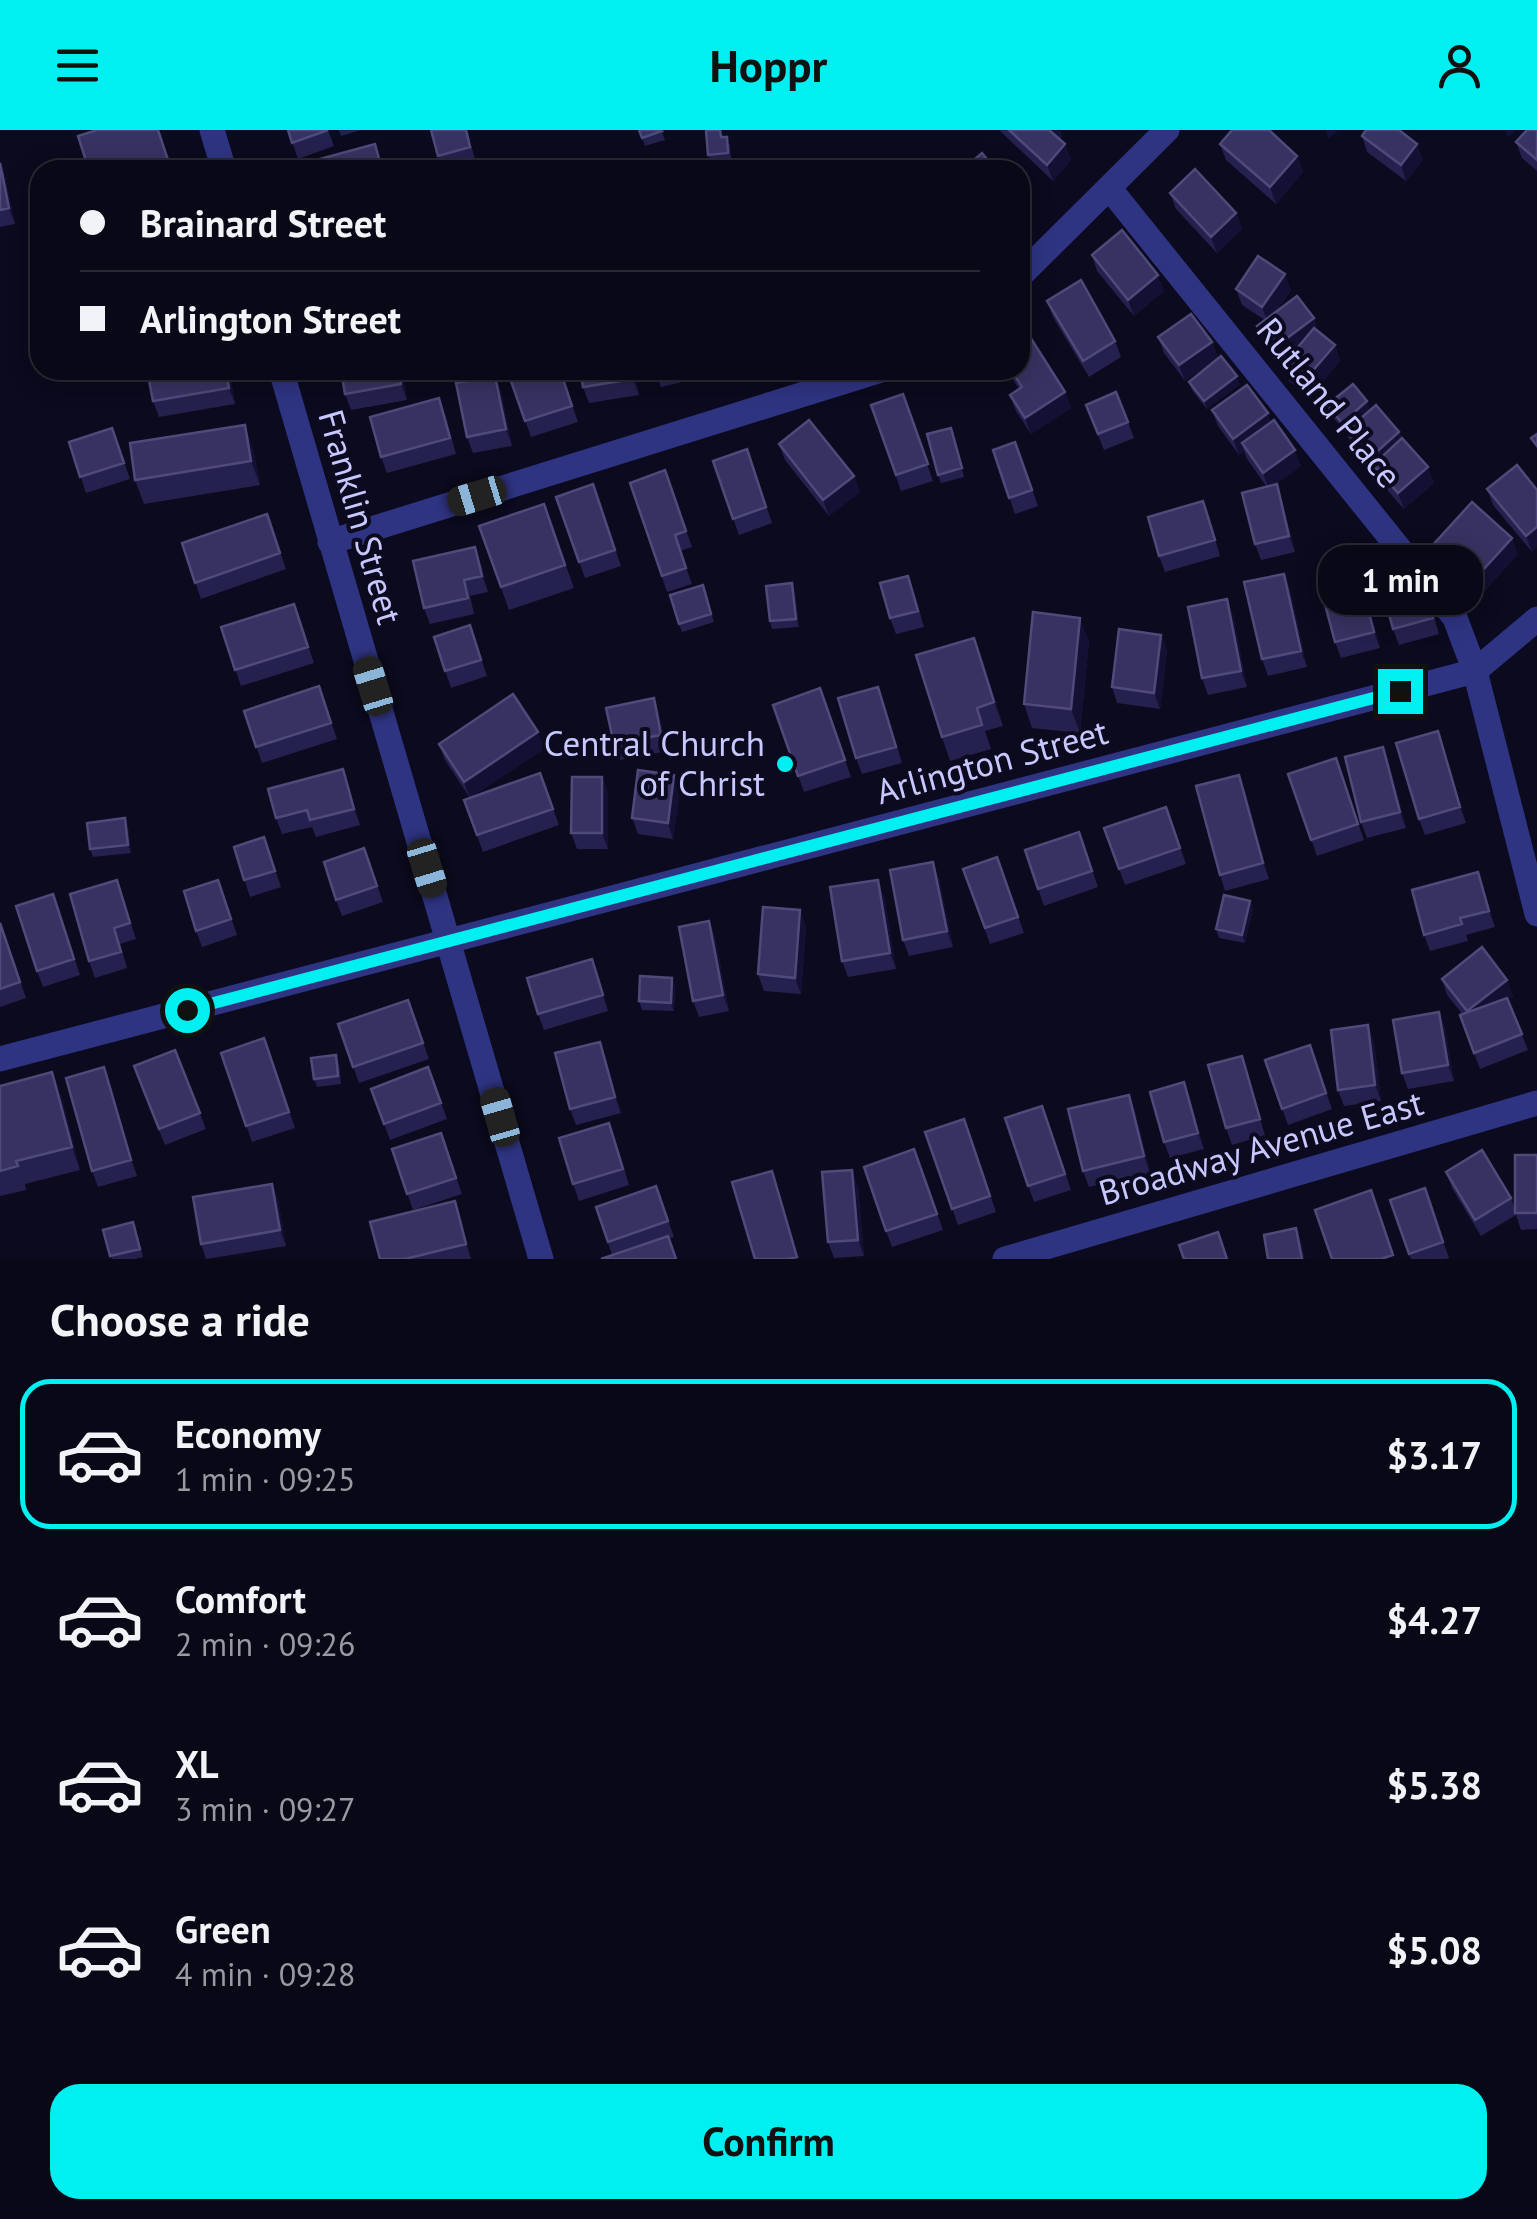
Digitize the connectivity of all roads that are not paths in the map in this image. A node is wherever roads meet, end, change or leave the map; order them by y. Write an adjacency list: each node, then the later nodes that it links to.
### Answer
1 (212, 130): 3 (street)
2 (1167, 130): 4 (street)
3 (221, 160)
4 (1110, 188): 5 (street); 10 (street, Rutland Place)
5 (1030, 266)
6 (284, 380): 8 (street, Franklin Street)
7 (849, 380): 8 (street)
8 (330, 542): 12 (street, Franklin Street)
9 (1537, 619): 10 (street, Arlington Street)
10 (1476, 672): 11 (street, Rutland Place); 12 (street, Arlington Street)
11 (1537, 914)
12 (448, 940): 13 (street, Arlington Street); 15 (street, Franklin Street)
13 (0, 1060)
14 (1537, 1103): 16 (street, Broadway Avenue East)
15 (540, 1259)
16 (1005, 1259)

